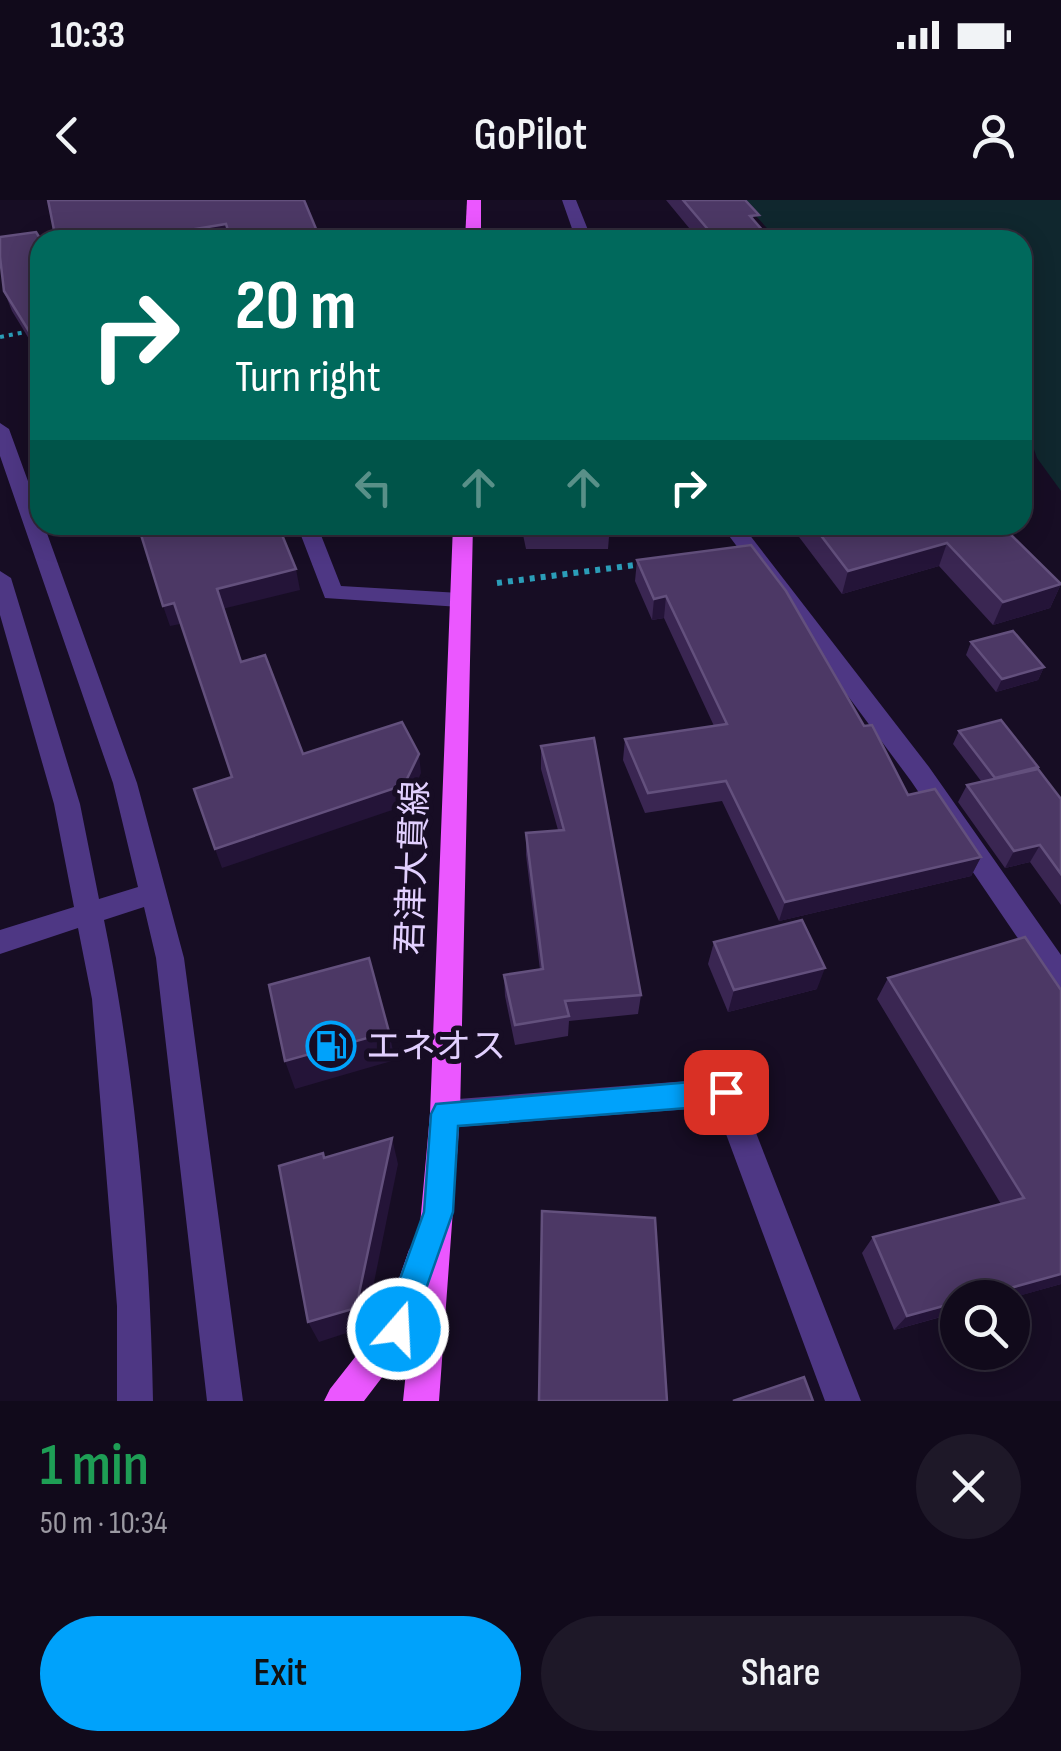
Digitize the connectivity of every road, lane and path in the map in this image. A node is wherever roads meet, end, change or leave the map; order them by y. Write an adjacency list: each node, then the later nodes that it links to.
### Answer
1 (474, 200): 3 (main road)
2 (569, 200): 4 (street)
3 (473, 230)
4 (580, 230)
5 (30, 332): 6 (path)
6 (0, 336)
7 (0, 429): 8 (street)
8 (30, 513)
9 (38, 535): 16 (street)
10 (310, 535): 15 (street)
11 (463, 535): 15 (main road, 君津大貫線)
12 (739, 535): 19 (street)
13 (650, 564): 15 (path)
14 (0, 578): 17 (street)
15 (460, 594): 20 (main road, 君津大貫線)
16 (153, 893): 17 (street); 23 (street)
17 (88, 912): 18 (street); 22 (street)
18 (0, 942)
19 (1061, 978)
20 (445, 1114): 21 (main road, 君津大貫線); 26 (street)
21 (439, 1212): 24 (main road, 君津大貫線); 25 (main road, 君津大貫線)
22 (135, 1401)
23 (225, 1401)
24 (342, 1401)
25 (421, 1401)
26 (843, 1401)

